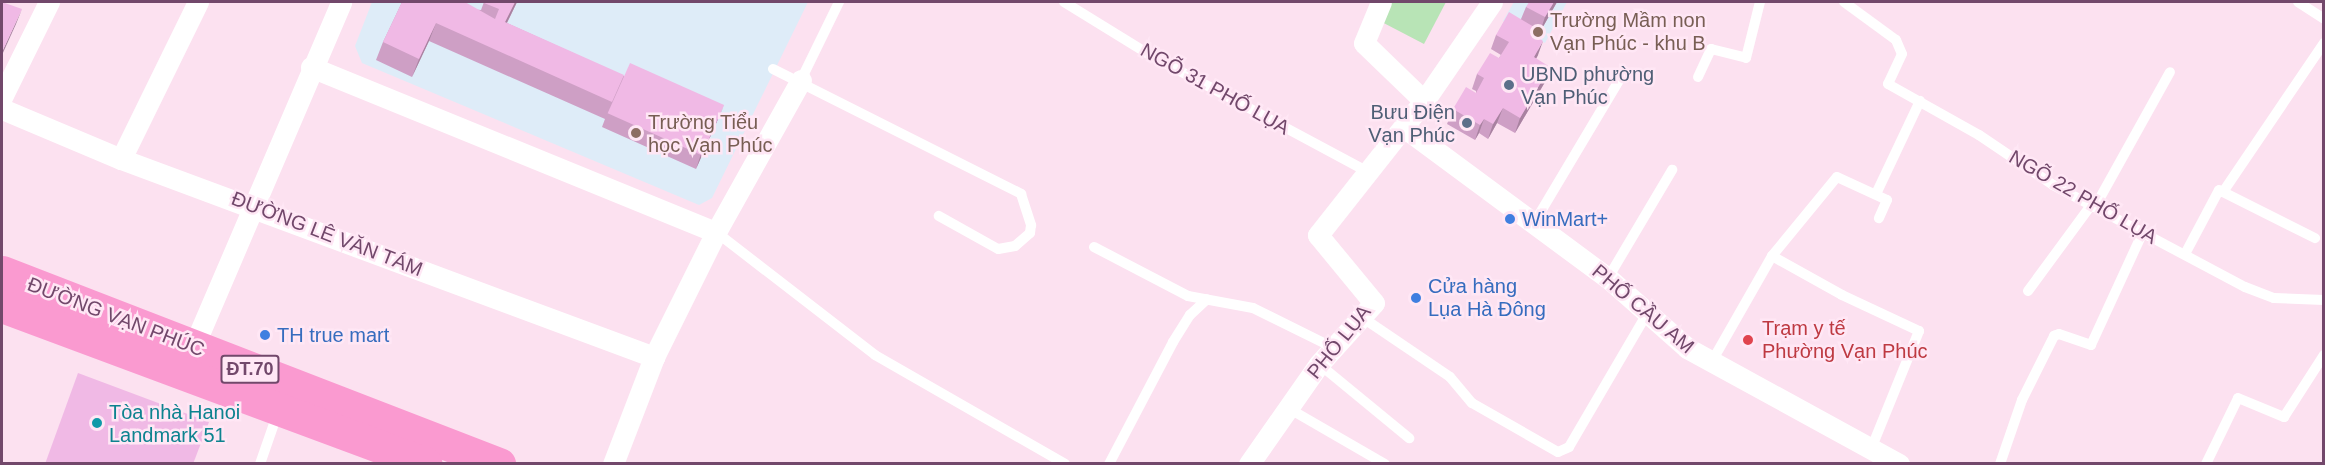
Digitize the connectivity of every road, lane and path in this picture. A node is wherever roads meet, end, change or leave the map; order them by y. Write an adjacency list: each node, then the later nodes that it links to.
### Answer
1 (50, 2): 19 (street)
2 (198, 2): 24 (street)
3 (341, 2): 13 (street)
4 (839, 2): 18 (lane)
5 (1064, 2): 26 (lane, NGÕ 31 PHỐ LỤA)
6 (1381, 2): 20 (street)
7 (1492, 2): 20 (street)
8 (1760, 2): 17 (lane)
9 (1844, 2): 21 (lane, NGÕ 22 PHỐ LỤA)
10 (2298, 2): 11 (lane)
11 (2324, 19)
12 (2324, 43): 27 (lane)
13 (311, 67): 30 (street); 34 (street)
14 (773, 69): 18 (lane)
15 (1624, 72): 33 (lane)
16 (2170, 72): 29 (lane)
17 (1698, 77)
18 (801, 80): 31 (lane); 34 (street)
19 (2, 97)
20 (1425, 101): 23 (street, PHỐ LỤA)
21 (1920, 101): 28 (lane); 29 (lane, NGÕ 22 PHỐ LỤA)
22 (2, 109): 24 (street, ĐƯỜNG LÊ VĂN TÁM)
23 (1405, 128): 26 (street, PHỐ LỤA); 33 (street, PHỐ CẦU AM)
24 (121, 159): 30 (street, ĐƯỜNG LÊ VĂN TÁM)
25 (1672, 170): 41 (lane)
26 (1368, 172): 47 (street, PHỐ LỤA)
27 (2223, 192): 36 (lane); 38 (lane)
28 (1876, 194): 32 (lane); 39 (lane)
29 (2094, 204): 35 (lane, NGÕ 22 PHỐ LỤA); 42 (lane)
30 (253, 206): 48 (street); 51 (street, ĐƯỜNG LÊ VĂN TÁM)
31 (939, 216)
32 (1880, 218)
33 (1534, 223): 41 (street, PHỐ CẦU AM)
34 (716, 232): 51 (street); 63 (lane)
35 (2142, 234): 38 (lane, NGÕ 22 PHỐ LỤA); 68 (lane)
36 (2315, 238)
37 (1094, 247): 43 (lane)
38 (2185, 254): 44 (lane, NGÕ 22 PHỐ LỤA)
39 (1773, 256): 52 (lane); 58 (lane)
40 (2, 272): 48 (main road, ĐƯỜNG VẠN PHÚC / ĐT.70)
41 (1608, 278): 46 (street, PHỐ CẦU AM)
42 (2028, 291)
43 (1207, 298): 49 (lane); 64 (lane)
44 (2324, 300)
45 (2, 306): 55 (main road, ĐƯỜNG VẠN PHÚC / ĐT.70)
46 (1646, 315): 47 (lane); 52 (street, PHỐ CẦU AM)
47 (1364, 318): 49 (street, PHỐ LỤA)
48 (193, 348): 57 (main road, ĐƯỜNG VẠN PHÚC / ĐT.70)
49 (1334, 348): 53 (street, PHỐ LỤA)
50 (2324, 355): 69 (lane)
51 (654, 357): 62 (street)
52 (1711, 363): 58 (street, PHỐ CẦU AM)
53 (1319, 364): 54 (street, PHỐ LỤA); 56 (lane)
54 (1288, 408): 65 (street, PHỐ LỤA); 66 (lane)
55 (279, 409): 57 (main road, ĐƯỜNG VẠN PHÚC / ĐT.70); 59 (lane)
56 (1409, 438)
57 (379, 440): 60 (main road, ĐƯỜNG VẠN PHÚC / ĐT.70); 61 (main road, ĐƯỜNG VẠN PHÚC / ĐT.70)
58 (1871, 449): 67 (street, PHỐ CẦU AM)
59 (260, 464)
60 (426, 464)
61 (499, 464)
62 (613, 464)
63 (1065, 464)
64 (1109, 464)
65 (1250, 464)
66 (1385, 464)
67 (1899, 464)
68 (2000, 464)
69 (2206, 464)

